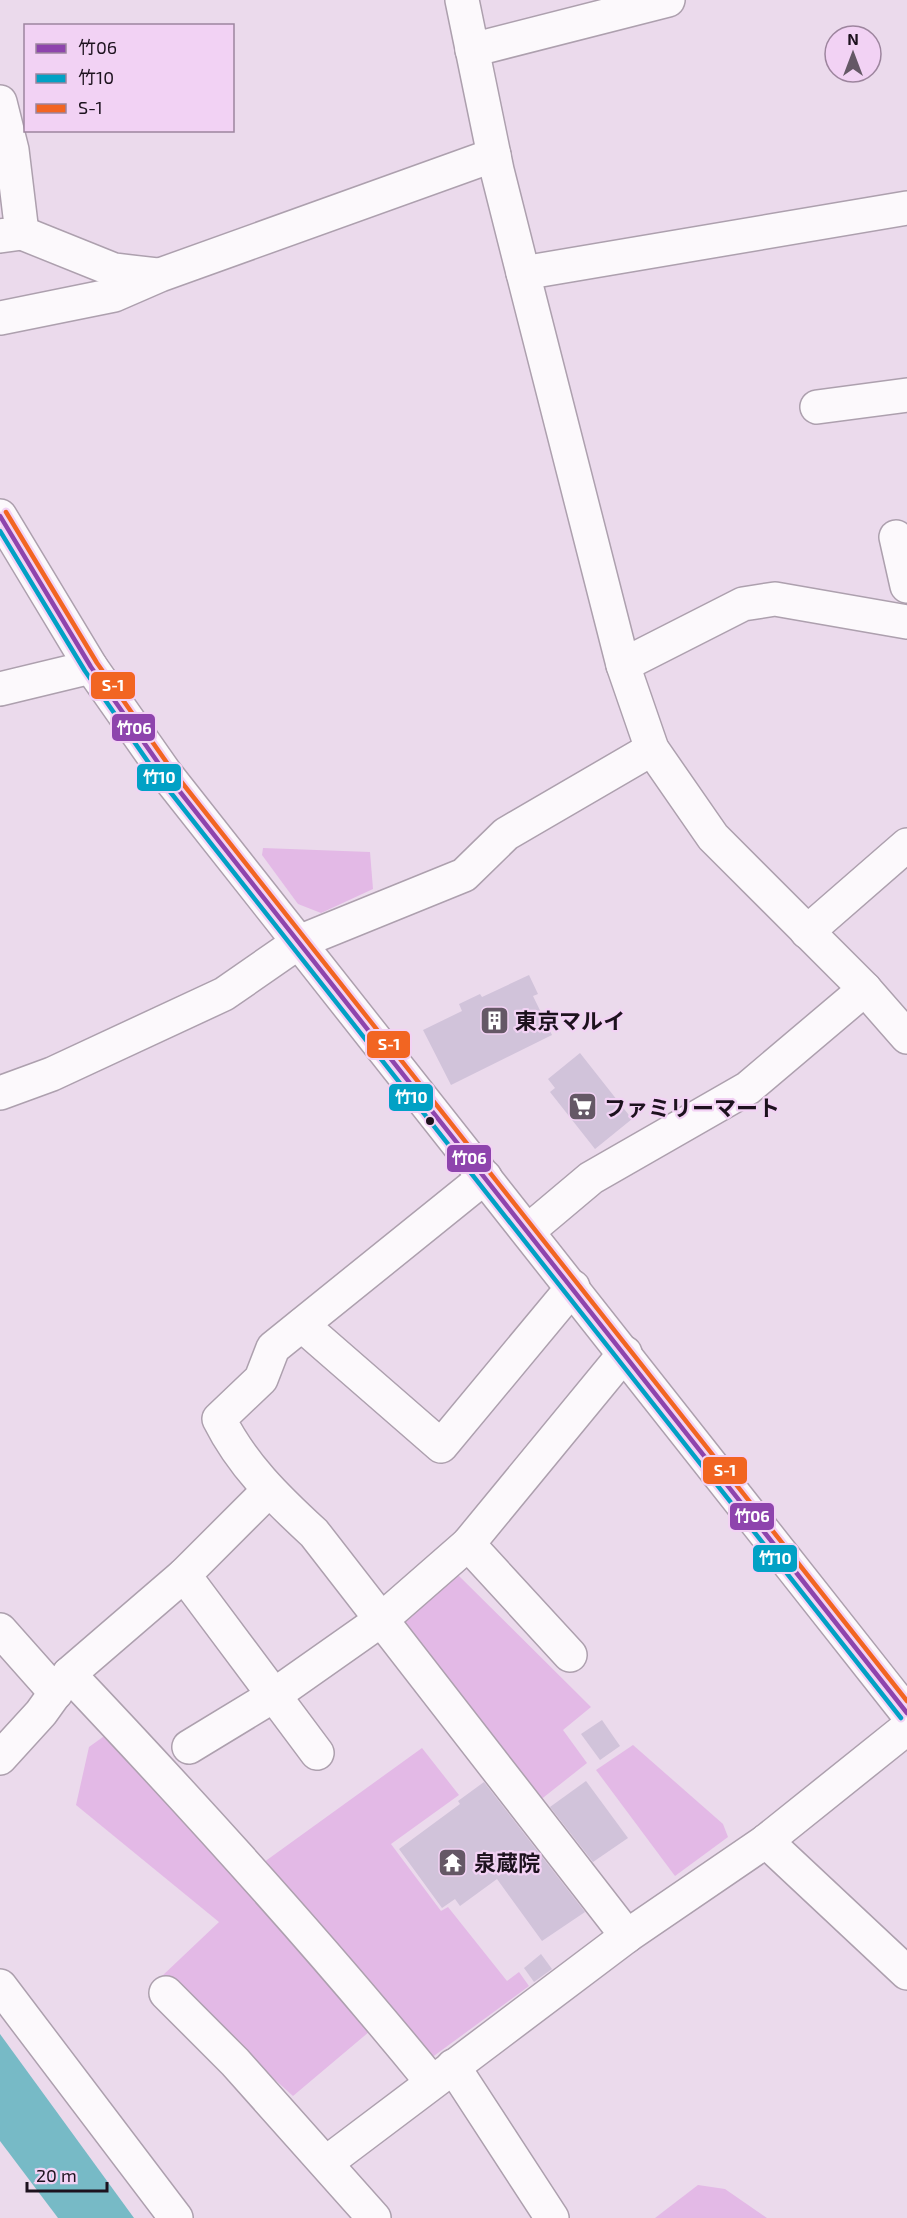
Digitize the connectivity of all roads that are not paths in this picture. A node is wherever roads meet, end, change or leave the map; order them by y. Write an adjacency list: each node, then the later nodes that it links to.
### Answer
1 (462, 0): 3 (street)
2 (668, 0): 3 (street)
3 (472, 50): 5 (street)
4 (0, 102): 7 (street)
5 (494, 155): 8 (street); 9 (street)
6 (907, 208): 8 (street)
7 (11, 235): 9 (street)
8 (523, 273): 17 (street)
9 (160, 275): 10 (street)
10 (0, 318)
11 (907, 395): 12 (street)
12 (817, 407)
13 (0, 516): 18 (street)
14 (896, 537): 15 (street)
15 (907, 586)
16 (907, 622): 17 (street)
17 (623, 665): 20 (street)
18 (91, 667): 19 (street); 23 (street)
19 (0, 688)
20 (652, 749): 22 (street); 23 (street)
21 (907, 846): 22 (street)
22 (807, 932): 24 (street)
23 (299, 942): 26 (street); 27 (street)
24 (865, 989): 25 (street); 28 (street)
25 (907, 1037)
26 (0, 1093)
27 (485, 1177): 28 (street); 30 (street)
28 (528, 1231): 29 (street)
29 (573, 1287): 30 (street); 31 (street)
30 (302, 1325): 32 (street)
31 (625, 1353): 33 (street); 40 (street)
32 (268, 1491): 34 (street); 35 (street)
33 (468, 1544): 35 (street); 37 (street)
34 (184, 1575): 38 (street); 39 (street)
35 (381, 1620): 39 (street); 46 (street)
36 (0, 1630): 38 (street)
37 (570, 1655)
38 (63, 1683): 44 (street); 50 (street)
39 (273, 1696): 42 (street); 43 (street)
40 (907, 1713)
41 (907, 1728): 45 (street)
42 (189, 1747)
43 (317, 1753)
44 (0, 1758)
45 (766, 1840): 46 (street); 47 (street)
46 (627, 1936): 50 (street)
47 (907, 1973)
48 (0, 1986): 52 (street)
49 (166, 1993): 51 (street)
50 (442, 2074): 51 (street); 54 (street)
51 (326, 2163): 53 (street)
52 (176, 2218)
53 (374, 2218)
54 (552, 2218)

